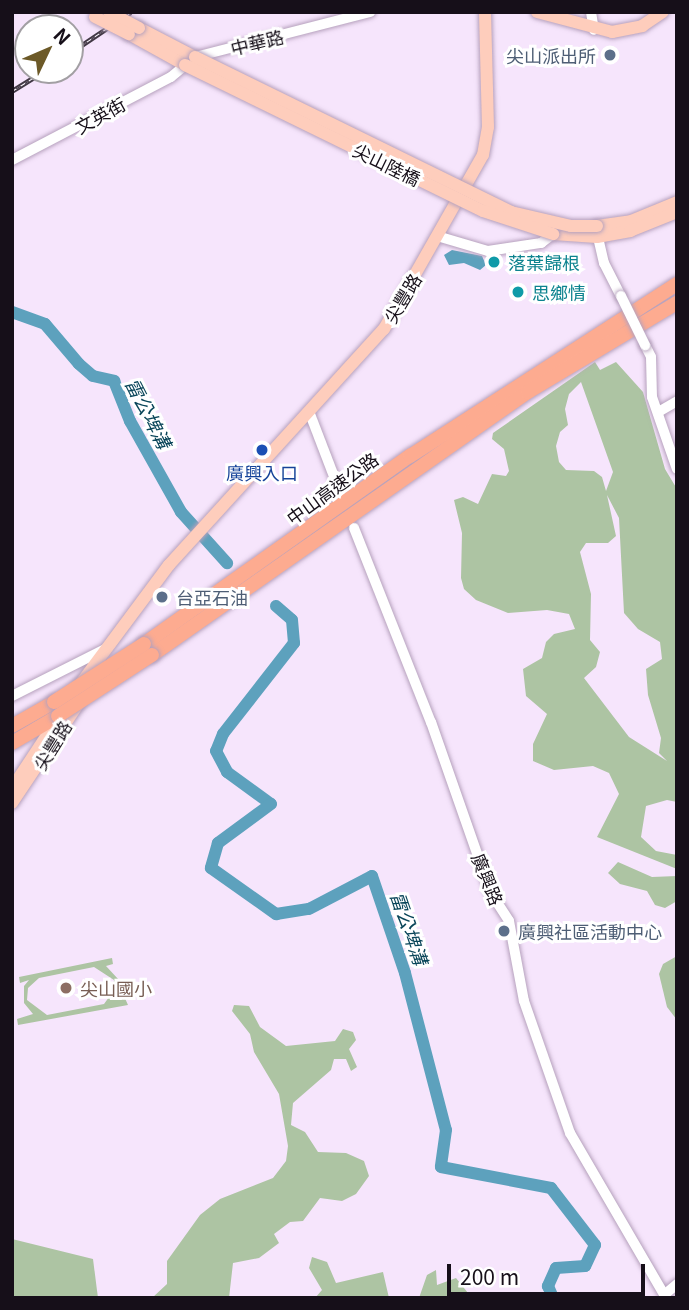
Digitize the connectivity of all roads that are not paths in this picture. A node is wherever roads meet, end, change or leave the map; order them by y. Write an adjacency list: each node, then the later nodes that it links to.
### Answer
1 (109, 12): 9 (main road, bridge)
2 (370, 12): 10 (street, 中華路)
3 (485, 12): 16 (main road, 尖豐路)
4 (537, 12): 8 (main road)
5 (590, 12): 8 (street)
6 (663, 12): 8 (main road)
7 (91, 15): 9 (main road, bridge)
8 (594, 30)
9 (134, 31): 10 (main road)
10 (190, 61): 11 (street, 文英街); 14 (main road, 尖山陸橋, bridge); 15 (main road, 尖山陸橋, bridge)
11 (12, 160)
12 (677, 202): 14 (main road)
13 (677, 212): 14 (main road)
14 (597, 231): 15 (main road, 尖山陸橋); 20 (street, bridge)
15 (553, 234): 16 (street)
16 (437, 236): 21 (main road, 尖豐路)
17 (677, 284): 26 (highway, 中山高速公路)
18 (677, 303): 26 (highway, 中山高速公路)
19 (677, 401): 20 (street)
20 (660, 411): 22 (street)
21 (310, 414): 23 (street); 25 (main road, 尖豐路)
22 (677, 469)
23 (340, 492)
24 (354, 528): 34 (street, 廣興路)
25 (109, 648): 27 (street); 31 (main road, 尖豐路); 32 (main road, 尖豐路)
26 (148, 650): 28 (highway, 中山高速公路, bridge)
27 (12, 696)
28 (56, 709): 29 (highway, 中山高速公路); 30 (highway, 中山高速公路)
29 (12, 726)
30 (12, 743)
31 (12, 788)
32 (12, 803)
33 (677, 1284): 34 (street)
34 (665, 1296)

